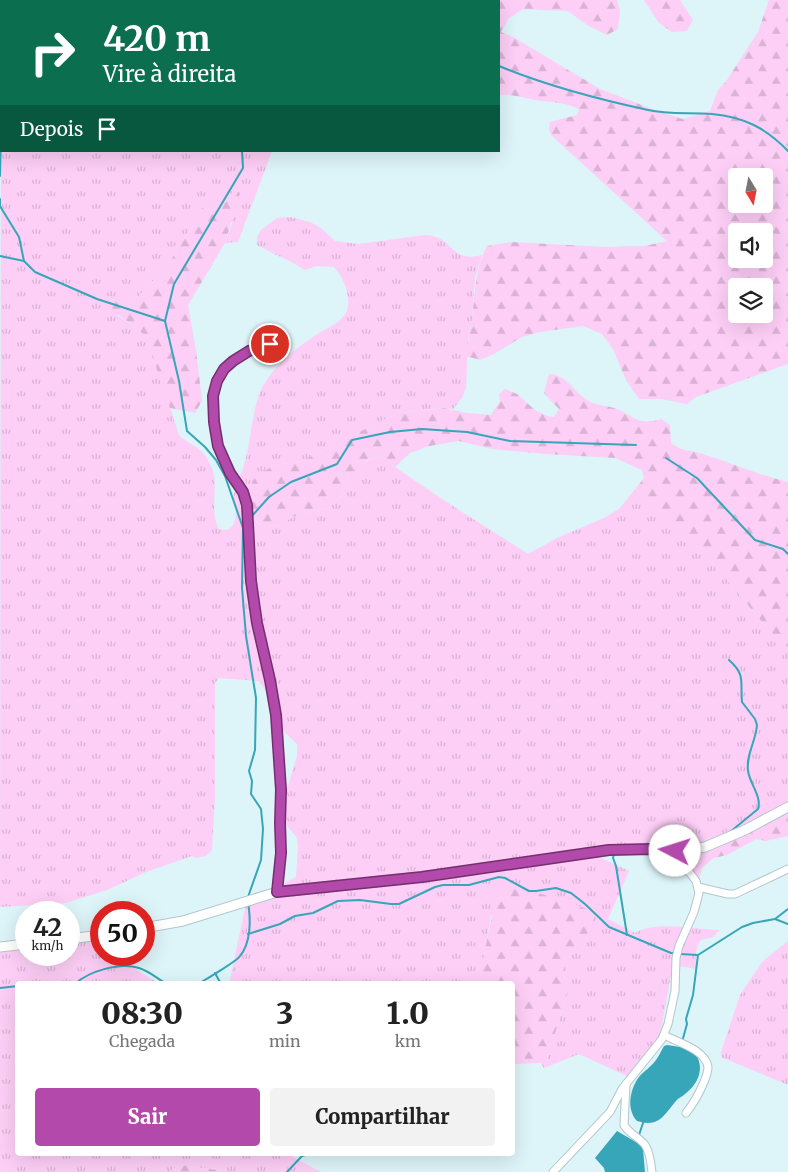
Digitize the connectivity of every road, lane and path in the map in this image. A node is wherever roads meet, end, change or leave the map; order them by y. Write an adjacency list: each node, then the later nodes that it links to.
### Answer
1 (270, 344): 6 (street)
2 (788, 807): 3 (main road)
3 (652, 849): 5 (street); 6 (main road)
4 (788, 869): 5 (street)
5 (698, 887): 10 (street)
6 (277, 892): 7 (main road)
7 (155, 926)
8 (15, 946): 9 (main road)
9 (0, 948)
10 (664, 1035): 11 (street); 12 (street)
11 (626, 1084): 13 (street); 14 (street)
12 (686, 1113)
13 (553, 1172)
14 (652, 1172)

